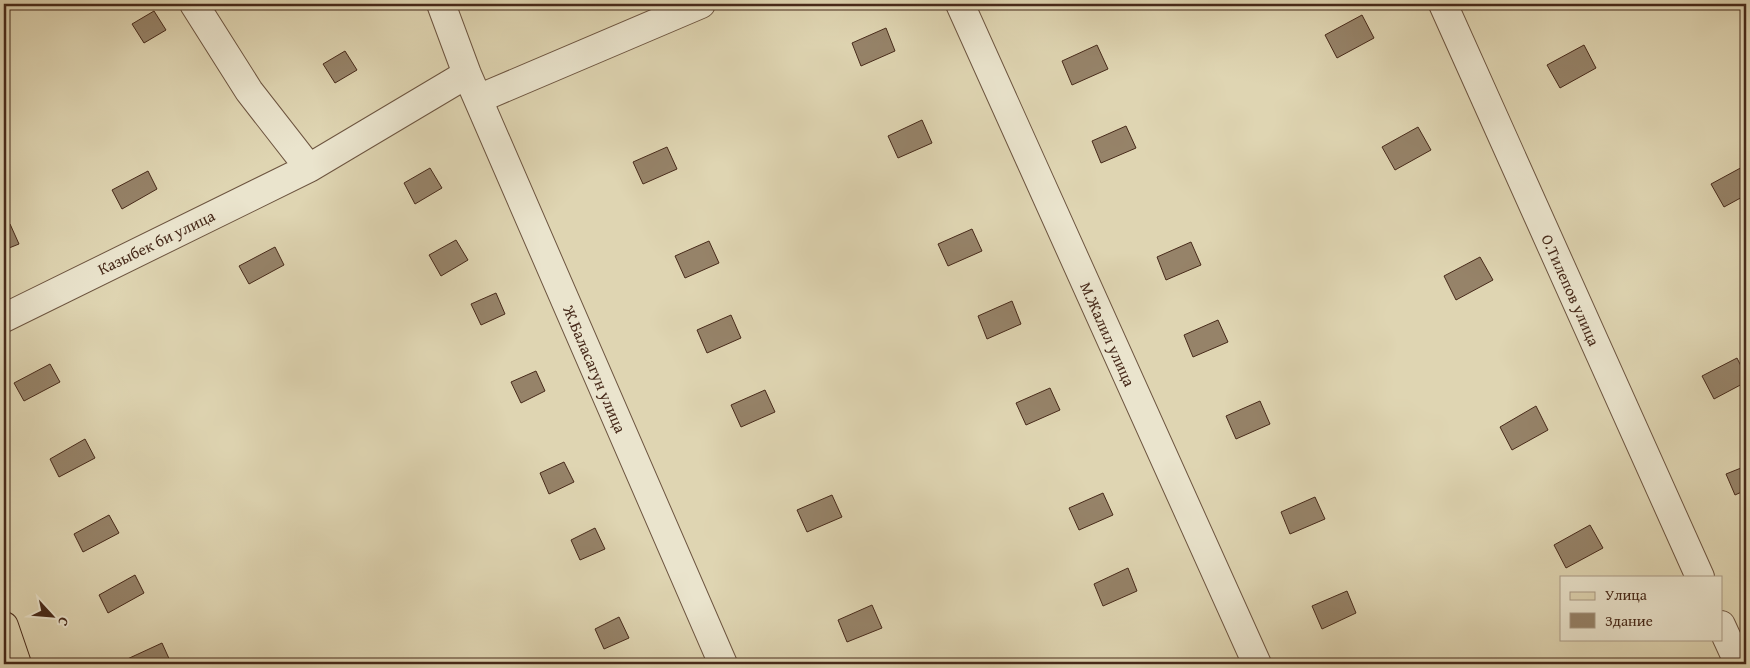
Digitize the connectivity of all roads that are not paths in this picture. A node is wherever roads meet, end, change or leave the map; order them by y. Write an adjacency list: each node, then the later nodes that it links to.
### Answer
1 (194, 4): 8 (street)
2 (440, 4): 6 (street, Ж.Баласагун улица)
3 (701, 4): 7 (street)
4 (960, 4): 15 (street, М.Жалил улица)
5 (1443, 4): 10 (street, О.Тилепов улица)
6 (467, 74): 7 (street, Ж.Баласагун улица); 8 (street)
7 (478, 99): 14 (street, Ж.Баласагун улица)
8 (309, 168): 9 (street, Казыбек би улица)
9 (4, 318)
10 (1700, 576)
11 (4, 626): 13 (main road)
12 (1722, 627): 16 (street)
13 (17, 664)
14 (723, 664)
15 (1257, 664)
16 (1739, 664)

